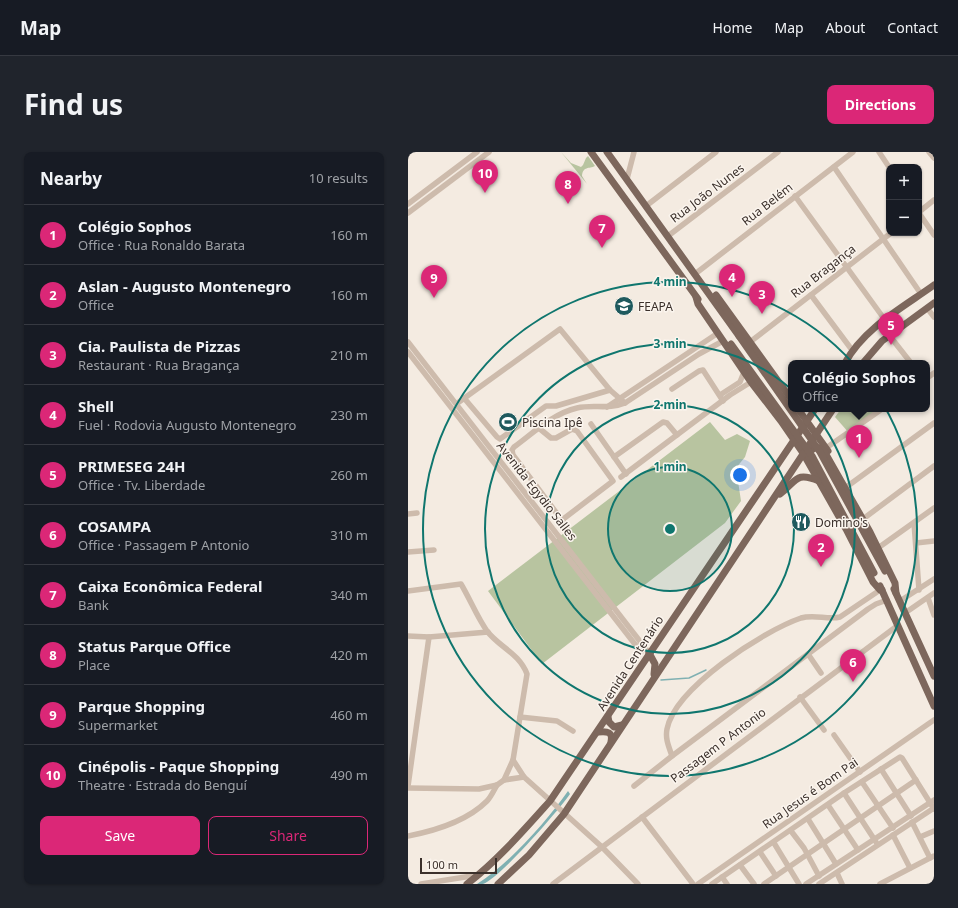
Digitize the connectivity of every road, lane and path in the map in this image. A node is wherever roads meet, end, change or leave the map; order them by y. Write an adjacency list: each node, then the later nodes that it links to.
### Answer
1 (477, 152): 17 (street)
2 (489, 152): 20 (street)
3 (591, 152): 31 (main road)
4 (607, 152): 14 (main road)
5 (634, 152): 14 (street)
6 (716, 152): 18 (street)
7 (778, 152): 23 (street, Rua João Nunes)
8 (853, 152): 13 (street, Rua Belém)
9 (879, 152): 12 (street)
10 (929, 152): 11 (street)
11 (934, 158)
12 (887, 164)
13 (834, 167): 15 (street, Rua Belém); 25 (street)
14 (627, 179): 18 (main road)
15 (795, 196): 26 (street); 27 (street, Rua Belém)
16 (934, 200): 19 (street)
17 (408, 204)
18 (646, 206): 23 (main road)
19 (922, 210)
20 (409, 211)
21 (922, 217): 22 (street)
22 (934, 235)
23 (668, 236): 27 (main road)
24 (887, 236): 25 (street, Rua Bragança)
25 (883, 239): 26 (street, Rua Bragança); 29 (street)
26 (847, 266): 30 (street, Rua Bragança); 35 (street)
27 (696, 276): 40 (main road); 55 (main road, bridge)
28 (934, 285): 29 (main road)
29 (921, 294): 35 (main road)
30 (811, 295): 40 (street, Rua Bragança); 41 (street)
31 (696, 297): 36 (main road); 92 (main road, bridge)
32 (934, 303): 33 (main road)
33 (927, 308): 34 (street); 37 (main road)
34 (934, 317)
35 (885, 320): 41 (main road)
36 (718, 333): 38 (main road); 53 (street)
37 (889, 335): 44 (main road); 45 (street)
38 (723, 341): 46 (main road); 53 (street)
39 (408, 342): 111 (street, Avenida Egydio Salles)
40 (750, 342): 52 (main road)
41 (852, 350): 43 (main road)
42 (408, 352): 110 (street, Avenida Egydio Salles)
43 (847, 360)
44 (865, 360)
45 (909, 360)
46 (744, 372): 47 (main road); 48 (street)
47 (751, 382): 48 (street); 63 (main road)
48 (741, 384): 51 (street); 54 (street)
49 (672, 389): 51 (street)
50 (610, 390): 50 (street); 53 (street)
51 (720, 395): 54 (street)
52 (788, 395)
53 (623, 401): 66 (street)
54 (723, 401): 69 (street)
55 (788, 406)
56 (792, 412): 95 (main road, bridge)
57 (798, 412): 63 (main road)
58 (800, 412): 62 (main road)
59 (813, 412): 62 (main road, Avenida Centenário)
60 (831, 412): 68 (main road)
61 (878, 412): 71 (street)
62 (807, 420): 68 (main road); 70 (main road, Avenida Centenário)
63 (781, 421): 67 (main road)
64 (934, 423): 77 (street)
65 (590, 424): 74 (street)
66 (540, 428): 83 (street); 83 (street)
67 (786, 429): 70 (main road); 72 (main road)
68 (816, 434): 71 (main road); 73 (main road)
69 (677, 435): 74 (street); 74 (street)
70 (793, 439): 72 (main road, Avenida Centenário); 73 (main road)
71 (826, 448): 77 (main road)
72 (784, 452): 111 (main road, Avenida Centenário)
73 (803, 453): 76 (main road); 78 (main road)
74 (614, 457)
75 (934, 466): 82 (street)
76 (817, 479): 77 (main road); 78 (main road); 92 (main road)
77 (844, 485): 82 (main road)
78 (774, 499): 116 (main road)
79 (934, 508): 84 (street)
80 (417, 513): 81 (street)
81 (408, 514)
82 (863, 518): 88 (main road)
83 (562, 520): 85 (street)
84 (914, 523): 87 (street); 88 (street)
85 (567, 527)
86 (934, 541): 87 (street)
87 (916, 544): 93 (street)
88 (878, 548): 95 (main road)
89 (434, 550): 90 (street)
90 (408, 552)
91 (934, 579): 93 (street)
92 (881, 590): 97 (street); 99 (main road)
93 (919, 590): 100 (street)
94 (408, 591): 107 (street)
95 (896, 593): 100 (main road)
96 (934, 593): 98 (street)
97 (871, 595): 101 (street); 104 (street)
98 (928, 598): 102 (street); 103 (street)
99 (887, 600): 101 (street); 106 (main road)
100 (900, 601): 102 (main road)
101 (876, 604): 105 (street)
102 (905, 613): 115 (main road)
103 (934, 614)
104 (840, 617): 105 (street); 128 (street)
105 (846, 626): 112 (street)
106 (897, 626): 117 (street, Passagem P Antonio); 118 (main road)
107 (488, 632): 109 (street); 120 (street)
108 (408, 636): 109 (street)
109 (429, 637): 138 (street)
110 (641, 652): 113 (main road)
111 (649, 653): 113 (main road, Avenida Centenário); 116 (main road)
112 (808, 654): 114 (street); 128 (street)
113 (644, 661): 119 (main road, Avenida Centenário)
114 (821, 673)
115 (934, 676)
116 (646, 688): 122 (main road)
117 (800, 697): 123 (street); 147 (street, Passagem P Antonio)
118 (934, 706)
119 (608, 716): 122 (main road); 125 (main road, Avenida Centenário)
120 (520, 717): 124 (street); 129 (street)
121 (934, 720): 131 (street, Rua Jesus é Bom Pai)
122 (622, 724): 127 (main road)
123 (824, 730)
124 (573, 731)
125 (598, 732): 127 (main road); 141 (main road, Avenida Centenário)
126 (834, 736): 131 (street)
127 (611, 742): 145 (main road)
128 (672, 756): 137 (street)
129 (513, 760): 132 (street); 133 (street)
130 (881, 769): 134 (street); 135 (street); 140 (street)
131 (860, 772): 182 (street, Rua Jesus é Bom Pai)
132 (524, 777): 133 (street); 141 (street)
133 (504, 780): 136 (street)
134 (916, 780): 140 (street); 144 (street)
135 (862, 782): 139 (street); 143 (street)
136 (496, 785): 138 (street); 156 (street)
137 (634, 786)
138 (408, 787)
139 (844, 793): 142 (street); 148 (street)
140 (896, 793): 143 (street); 146 (street)
141 (552, 802): 145 (street); 172 (main road, Avenida Centenário)
142 (828, 805): 149 (street); 152 (street)
143 (879, 805): 148 (street); 151 (street)
144 (933, 806): 146 (street); 150 (street)
145 (563, 813): 162 (street); 178 (main road)
146 (911, 816): 151 (street)
147 (642, 817): 162 (street, Passagem P Antonio); 181 (street)
148 (861, 817): 152 (street); 158 (street)
149 (808, 819): 153 (street); 159 (street)
150 (912, 822): 155 (street); 157 (street)
151 (893, 828): 158 (street)
152 (844, 829): 159 (street); 163 (street)
153 (791, 831): 160 (street); 165 (street)
154 (934, 831): 157 (street)
155 (893, 835): 161 (street); 170 (street)
156 (408, 836)
157 (920, 838): 166 (street)
158 (874, 839): 161 (street); 163 (street)
159 (823, 842): 165 (street); 167 (street)
160 (774, 843): 164 (street); 169 (street)
161 (878, 846): 171 (street)
162 (602, 847): 179 (street, Passagem P Antonio); 180 (street)
163 (858, 850): 167 (street)
164 (760, 852): 168 (street); 173 (street)
165 (807, 854): 169 (street); 174 (street)
166 (932, 857): 170 (street)
167 (836, 864): 174 (street)
168 (740, 865): 175 (street); 185 (street)
169 (789, 866): 173 (street); 187 (street)
170 (910, 868): 191 (street)
171 (837, 873): 189 (street); 190 (street)
172 (480, 874): 176 (street); 177 (main road, Avenida Centenário)
173 (776, 876): 186 (street)
174 (819, 876): 188 (street)
175 (722, 877): 183 (street); 184 (street)
176 (421, 884)
177 (467, 884)
178 (498, 884)
179 (553, 884)
180 (638, 884)
181 (693, 884)
182 (698, 884)
183 (712, 884)
184 (727, 884)
185 (754, 884)
186 (764, 884)
187 (799, 884)
188 (806, 884)
189 (820, 884)
190 (842, 884)
191 (880, 884)

